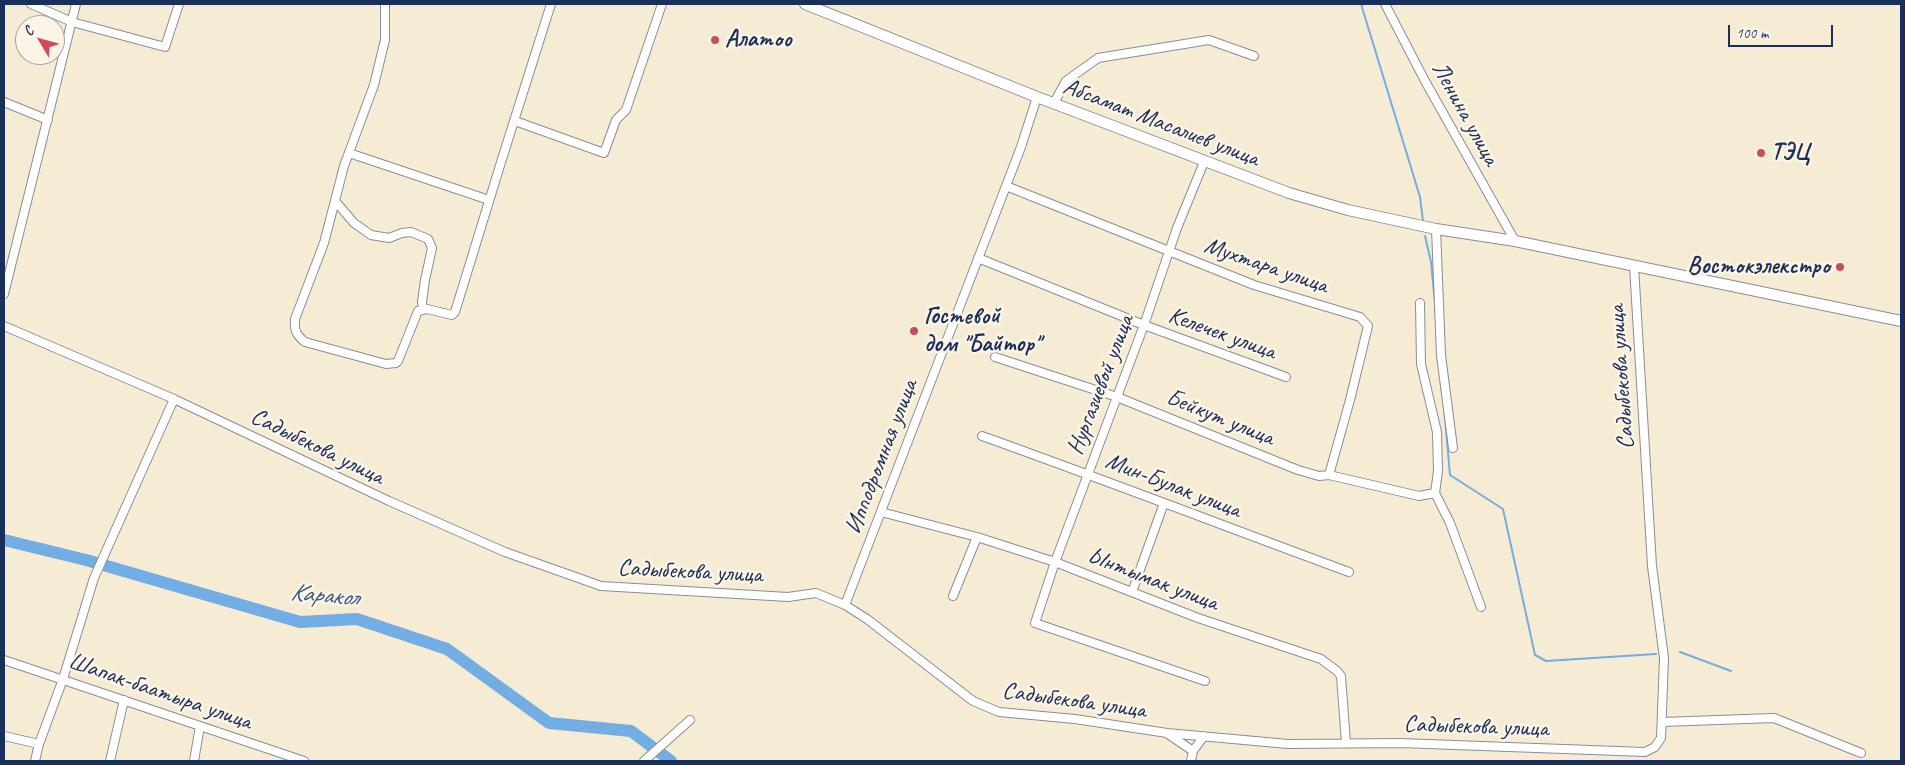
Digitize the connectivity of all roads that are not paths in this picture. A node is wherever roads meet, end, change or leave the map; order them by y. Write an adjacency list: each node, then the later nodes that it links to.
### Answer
1 (31, 4): 9 (street)
2 (76, 4): 9 (street)
3 (179, 4): 9 (street)
4 (385, 4): 16 (street)
5 (551, 4): 15 (street)
6 (662, 4): 15 (street)
7 (805, 4): 11 (street, Абсамат Масалиев улица)
8 (1385, 4): 22 (street, Ленина улица)
9 (72, 22): 14 (street)
10 (1254, 56): 13 (street)
11 (1037, 97): 13 (street, Абсамат Масалиев улица); 18 (street, Ипподромная улица)
12 (4, 102): 14 (street)
13 (1054, 103): 17 (street, Абсамат Масалиев улица)
14 (48, 120): 26 (street)
15 (515, 121): 19 (street)
16 (349, 153): 19 (street); 20 (street)
17 (1204, 162): 21 (street, Абсамат Масалиев улица); 23 (street, Нургазиевой улица)
18 (1006, 186): 23 (street, Мухтара улица); 24 (street, Ипподромная улица)
19 (489, 200): 28 (street)
20 (336, 202): 28 (street); 28 (street)
21 (1436, 229): 22 (street, Абсамат Масалиев улица); 37 (street)
22 (1515, 241): 25 (street, Абсамат Масалиев улица)
23 (1170, 251): 30 (street, Нургазиевой улица); 39 (street, Мухтара улица)
24 (978, 258): 30 (street, Келечек улица); 42 (street, Ипподромная улица)
25 (1634, 266): 29 (street, Абсамат Масалиев улица); 55 (street, Садыбекова улица)
26 (4, 294)
27 (1420, 302): 40 (street)
28 (423, 309)
29 (1901, 321)
30 (1144, 325): 33 (street, Келечек улица); 34 (street, Нургазиевой улица)
31 (4, 326): 35 (street, Садыбекова улица)
32 (995, 357): 34 (street, Бейкут улица)
33 (1286, 377)
34 (1117, 396): 38 (street, Нургазиевой улица); 39 (street, Бейкут улица)
35 (174, 399): 48 (street, Садыбекова улица); 51 (street)
36 (982, 436): 38 (street, Мин-Булак улица)
37 (1453, 448)
38 (1088, 474): 41 (street, Мин-Булак улица); 44 (street, Нургазиевой улица)
39 (1329, 475): 40 (street, Бейкут улица)
40 (1435, 493): 49 (street)
41 (1164, 503): 45 (street, Мин-Булак улица); 46 (street)
42 (881, 512): 43 (street, Ынтымак улица); 48 (street, Ипподромная улица)
43 (977, 537): 44 (street, Ынтымак улица); 47 (street)
44 (1055, 562): 46 (street, Ынтымак улица); 52 (street, Нургазиевой улица)
45 (1349, 572)
46 (1132, 592): 60 (street, Ынтымак улица)
47 (953, 596)
48 (845, 604): 57 (street, Садыбекова улица)
49 (1481, 607)
50 (4, 660): 51 (street, Шапак-баатыра улица)
51 (63, 679): 53 (street, Шапак-баатыра улица); 61 (street)
52 (1205, 681)
53 (124, 700): 56 (street, Шапак-баатыра улица); 65 (street)
54 (690, 720): 68 (street)
55 (1662, 722): 60 (street, Садыбекова улица); 63 (street)
56 (200, 726): 66 (street); 67 (street, Шапак-баатыра улица)
57 (1167, 733): 59 (street, Садыбекова улица); 62 (street)
58 (4, 736): 61 (street)
59 (1204, 736): 60 (street, Садыбекова улица); 62 (street)
60 (1346, 743)
61 (39, 744): 64 (street)
62 (1193, 751): 69 (street)
63 (1861, 753)
64 (35, 761)
65 (110, 761)
66 (194, 761)
67 (304, 761)
68 (644, 761)
69 (1191, 761)

